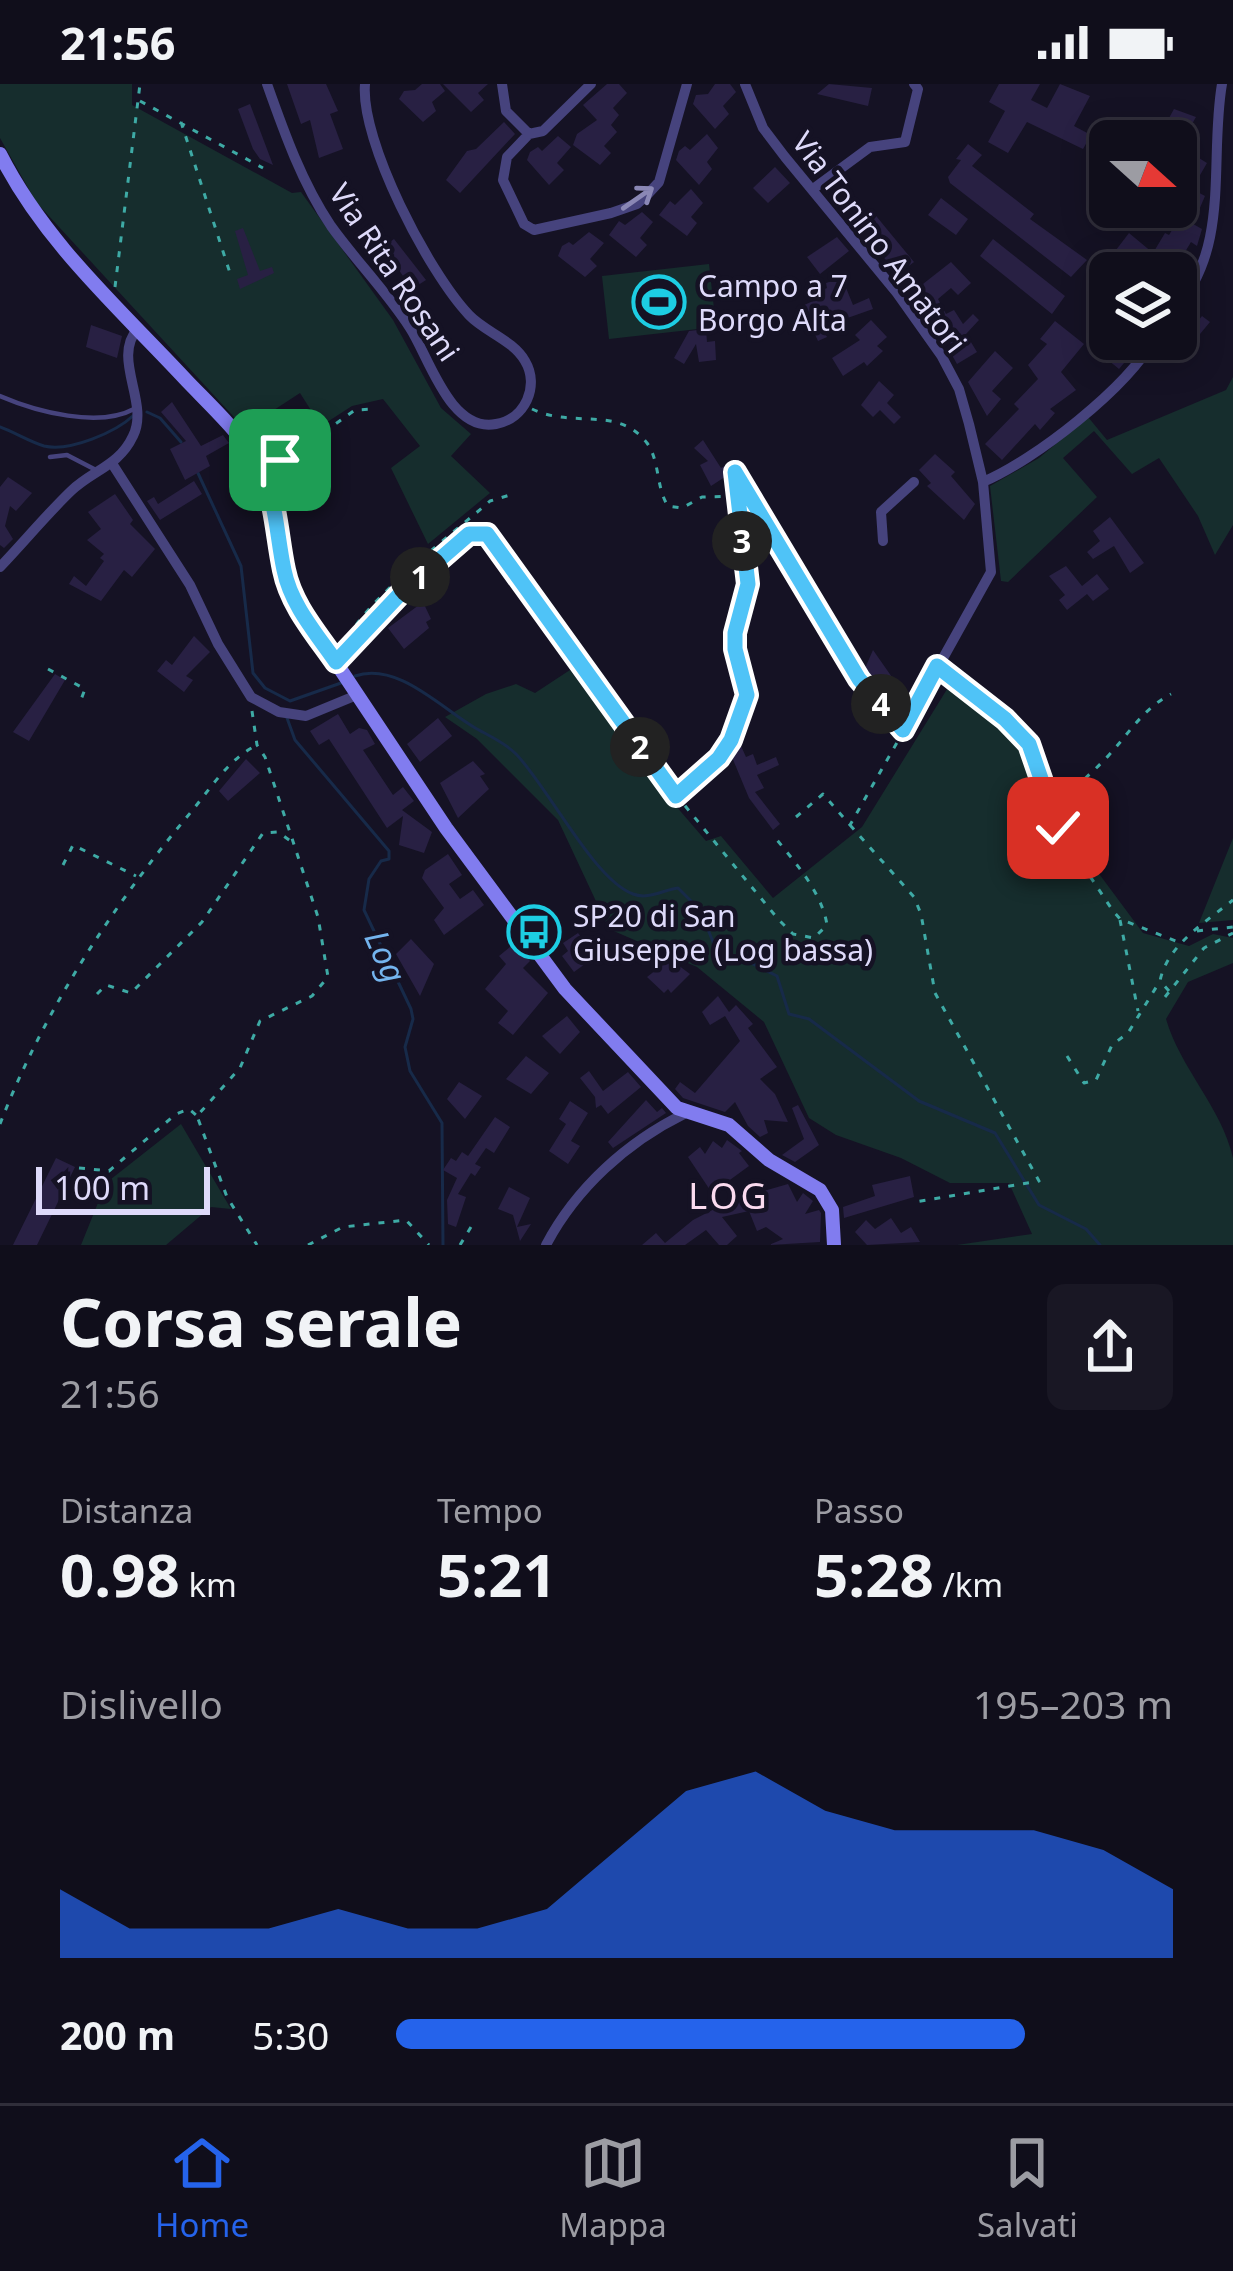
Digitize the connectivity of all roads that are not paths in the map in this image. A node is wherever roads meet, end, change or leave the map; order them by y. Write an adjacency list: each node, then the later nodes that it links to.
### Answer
1 (266, 84): 2 (street, Via Rita Rosani)
2 (364, 84)
3 (502, 84): 9 (street)
4 (591, 84): 9 (street)
5 (687, 84): 9 (street, one-way to 5)
6 (745, 84): 11 (street, Via Tonino Amatori)
7 (914, 84): 11 (street)
8 (1222, 84): 12 (street)
9 (529, 134)
10 (0, 154): 13 (street)
11 (813, 189): 21 (street, Via Tonino Amatori)
12 (1197, 276)
13 (138, 328): 16 (street); 24 (street)
14 (1142, 360): 21 (street)
15 (0, 396): 16 (lane)
16 (139, 406): 18 (street)
17 (50, 457): 19 (lane)
18 (113, 465): 19 (street); 24 (street)
19 (99, 472): 23 (street)
20 (914, 482): 22 (street)
21 (982, 482): 25 (street, Via Tonino Amatori)
22 (883, 541)
23 (0, 567)
24 (357, 695): 26 (street)
25 (903, 730)
26 (684, 1114): 27 (street); 28 (street)
27 (546, 1245)
28 (835, 1245)

